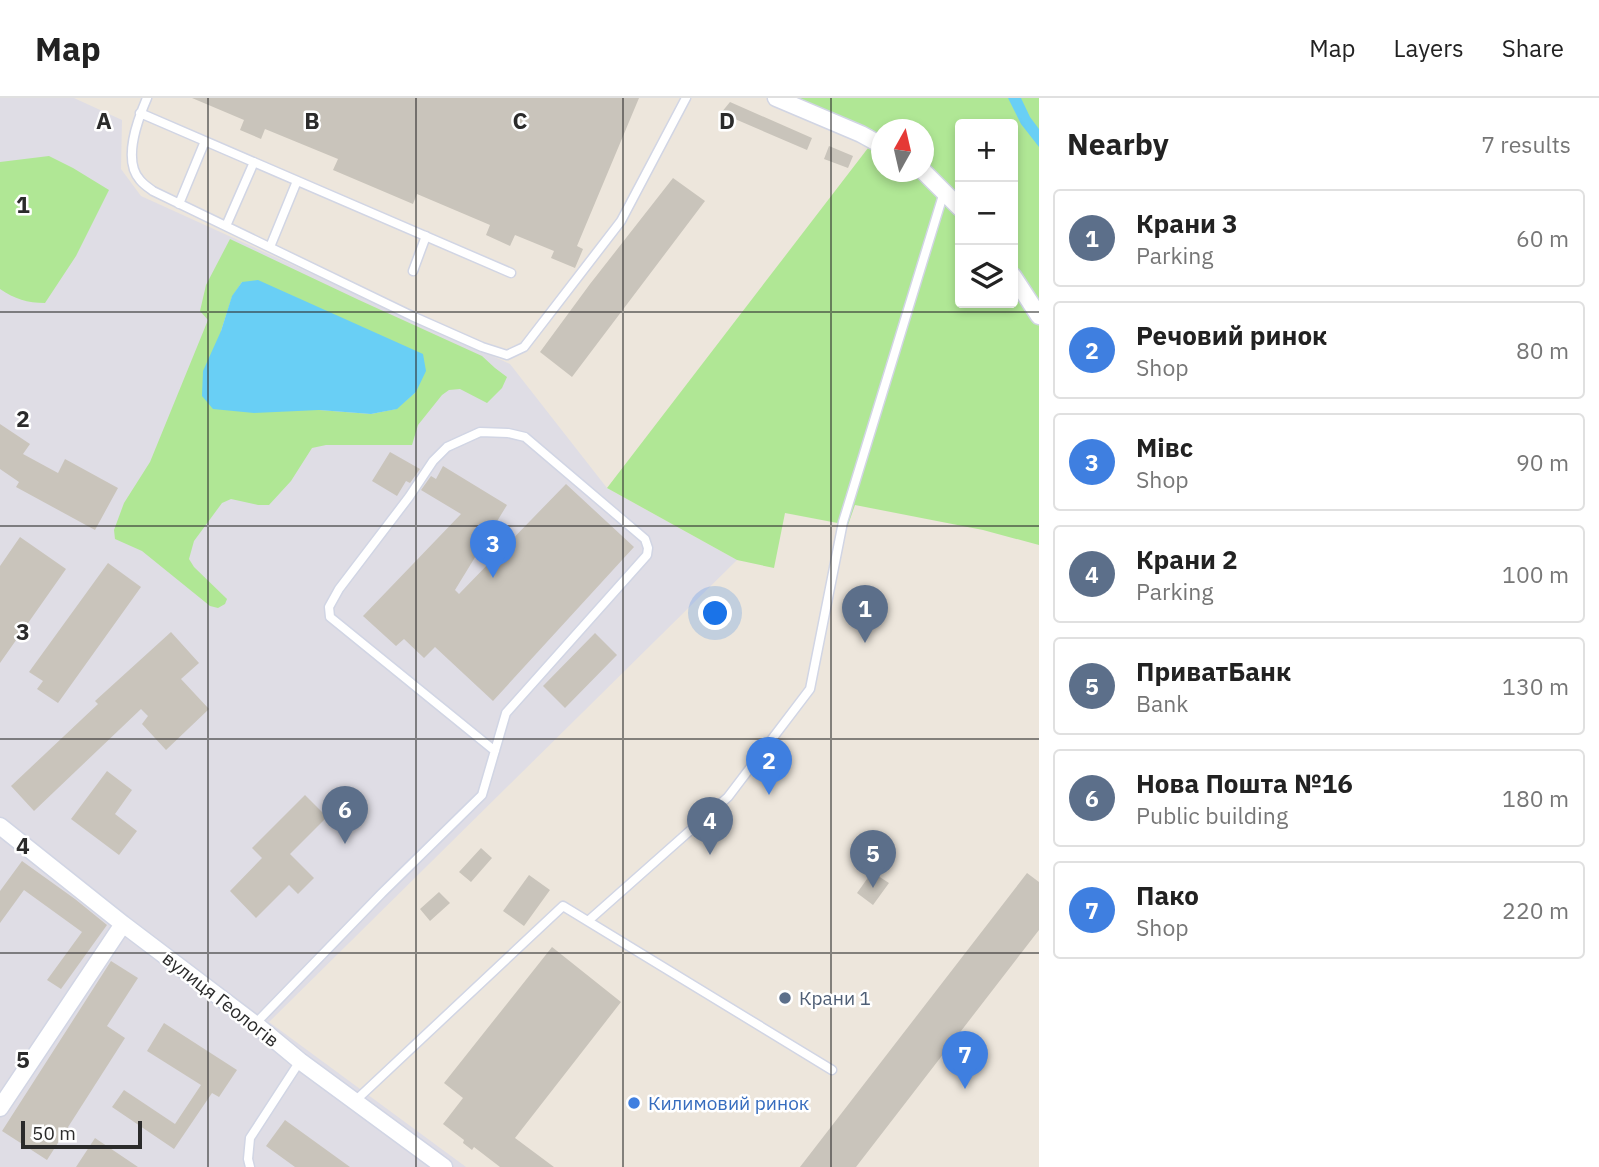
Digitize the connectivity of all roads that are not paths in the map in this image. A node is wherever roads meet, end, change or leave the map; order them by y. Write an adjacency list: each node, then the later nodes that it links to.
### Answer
1 (147, 98): 4 (lane)
2 (686, 98): 15 (lane)
3 (776, 98): 5 (street)
4 (141, 113): 6 (lane); 12 (lane)
5 (871, 140)
6 (205, 141): 7 (lane); 12 (lane)
7 (254, 162): 8 (lane); 13 (lane)
8 (297, 181): 14 (lane); 15 (lane)
9 (934, 182): 10 (street)
10 (944, 192): 11 (street); 22 (lane)
11 (955, 203)
12 (179, 204): 13 (lane)
13 (226, 226): 15 (lane)
14 (426, 236): 16 (lane); 17 (lane)
15 (270, 247)
16 (413, 271)
17 (511, 273)
18 (1018, 284): 19 (street)
19 (1039, 316)
20 (495, 751): 20 (lane); 24 (lane)
21 (0, 827): 23 (street, вулиця Геологів)
22 (588, 921): 26 (lane); 27 (lane)
23 (123, 924): 24 (street, вулиця Геологів); 28 (street)
24 (255, 1024): 25 (street, вулиця Геологів)
25 (300, 1061): 27 (street, вулиця Геологів); 29 (lane)
26 (832, 1070)
27 (354, 1101): 30 (street, вулиця Геологів)
28 (0, 1108)
29 (250, 1167)
30 (444, 1167)

